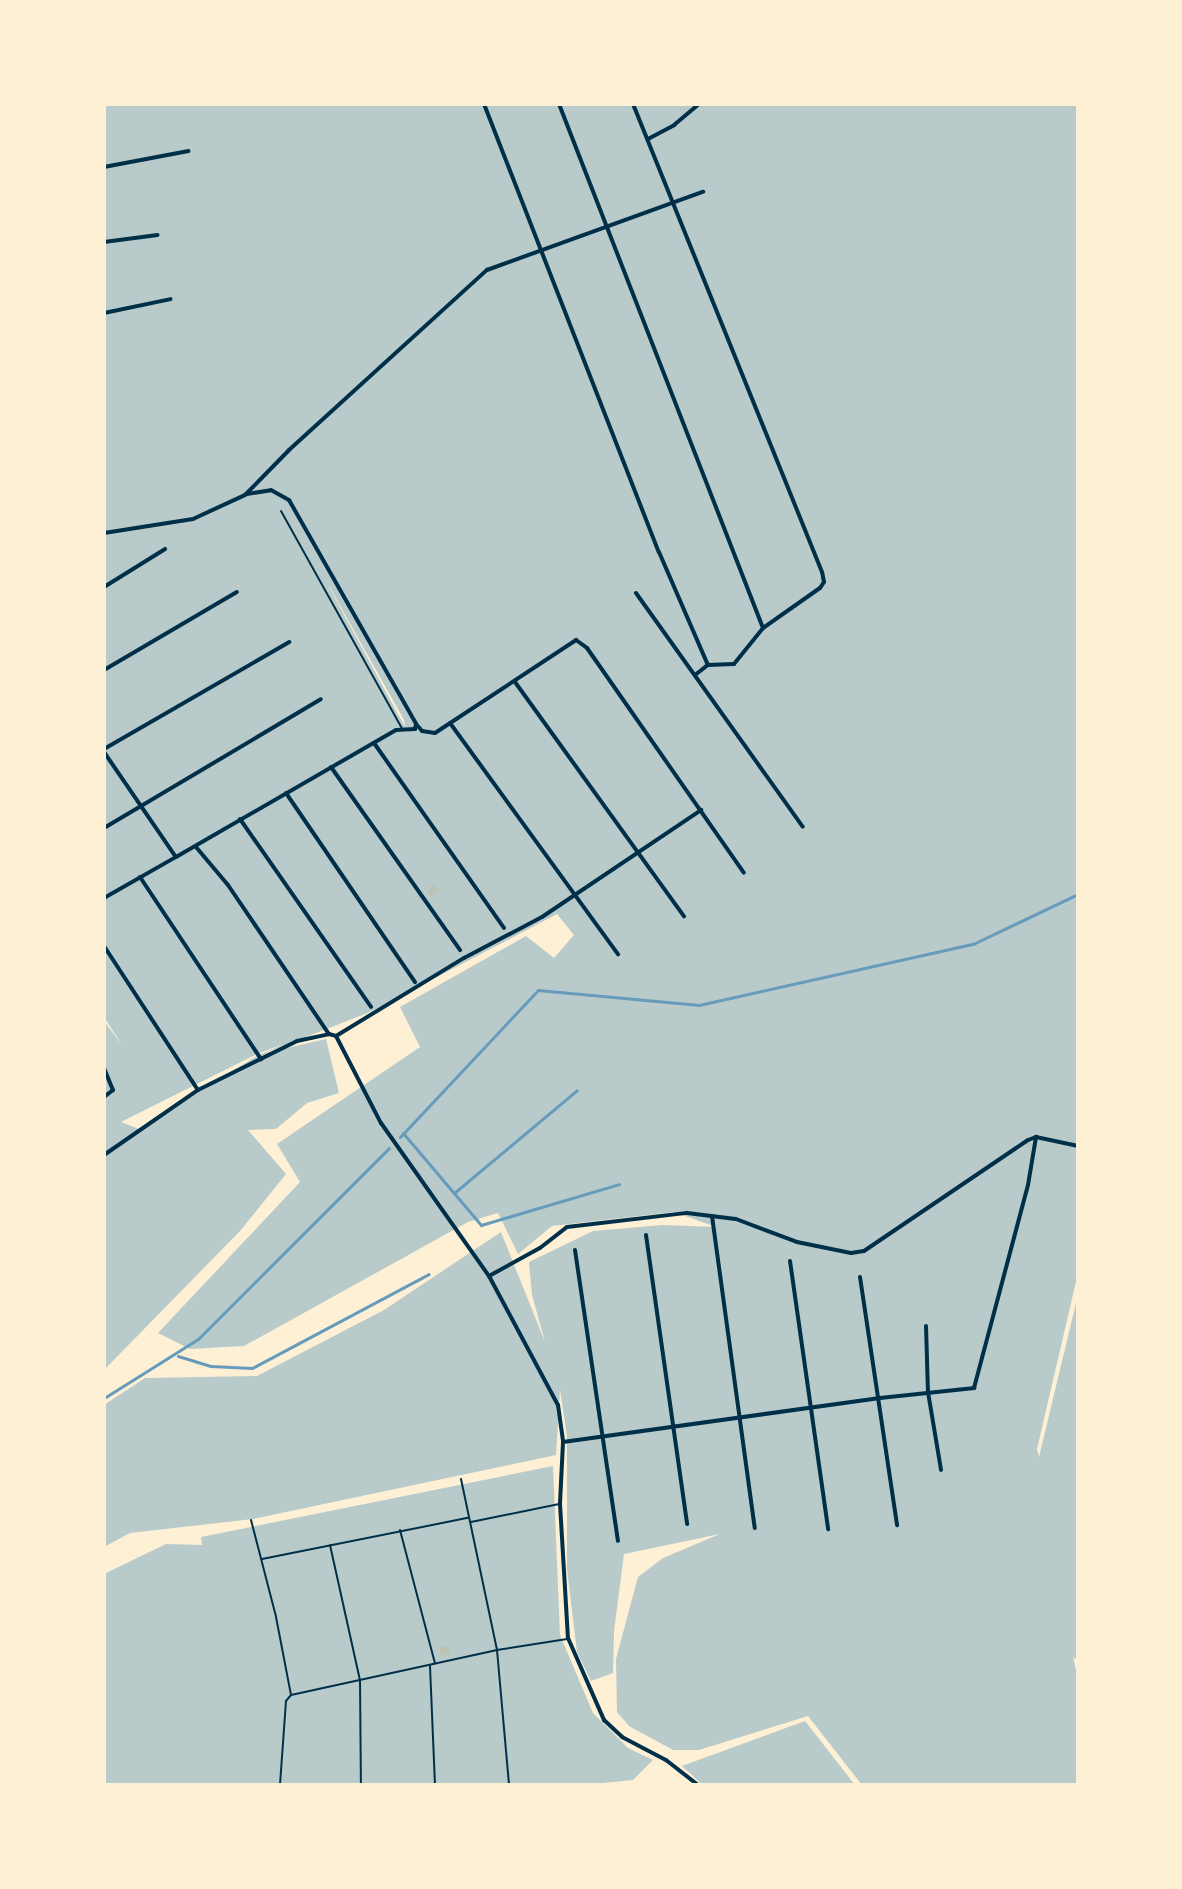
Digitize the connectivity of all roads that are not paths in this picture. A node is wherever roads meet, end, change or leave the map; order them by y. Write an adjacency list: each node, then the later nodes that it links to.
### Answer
1 (484, 104): 13 (street)
2 (559, 104): 10 (street)
3 (633, 104): 5 (street)
4 (699, 104): 5 (street)
5 (648, 139): 9 (street)
6 (189, 151): 7 (street)
7 (104, 167)
8 (703, 192): 9 (street)
9 (673, 201): 10 (street); 23 (street)
10 (606, 226): 13 (street); 23 (street)
11 (158, 235): 12 (street)
12 (104, 242)
13 (541, 250): 16 (street); 25 (street)
14 (171, 299): 15 (street)
15 (104, 313)
16 (245, 495): 18 (street); 31 (street)
17 (281, 511): 32 (lane)
18 (104, 533)
19 (165, 549): 20 (street)
20 (104, 587)
21 (237, 592): 26 (street)
22 (636, 593): 27 (street)
23 (763, 628): 25 (street)
24 (289, 642): 34 (street)
25 (708, 665): 27 (street)
26 (104, 670)
27 (695, 675): 40 (street)
28 (515, 682): 30 (street); 38 (street); 43 (street)
29 (321, 699): 37 (street)
30 (450, 723): 31 (street); 47 (street)
31 (416, 724): 32 (street)
32 (402, 728): 33 (street)
33 (373, 743): 35 (street); 50 (street)
34 (104, 750): 37 (street)
35 (331, 767): 36 (street); 52 (street)
36 (286, 793): 39 (street); 54 (street)
37 (142, 805): 41 (street); 44 (street)
38 (701, 810): 43 (street); 45 (street)
39 (240, 819): 42 (street); 55 (street)
40 (803, 827)
41 (104, 828)
42 (195, 846): 44 (street); 56 (street)
43 (637, 851): 47 (street); 49 (street)
44 (176, 857): 46 (street)
45 (744, 873)
46 (140, 877): 48 (street); 58 (street)
47 (572, 894): 53 (street); 57 (street)
48 (104, 898)
49 (684, 916)
50 (504, 928)
51 (104, 946): 60 (street)
52 (460, 950)
53 (618, 954)
54 (415, 982)
55 (371, 1007)
56 (329, 1034): 57 (street); 58 (street)
57 (336, 1036): 69 (street)
58 (261, 1059): 60 (street)
59 (104, 1068): 61 (street)
60 (198, 1090): 64 (street)
61 (104, 1097)
62 (1036, 1137): 63 (street); 65 (street); 72 (street)
63 (1078, 1146)
64 (104, 1155)
65 (712, 1216): 69 (street); 75 (street)
66 (646, 1235): 76 (street)
67 (575, 1250): 77 (street)
68 (790, 1261): 74 (street)
69 (489, 1276): 78 (street)
70 (860, 1277): 73 (street)
71 (926, 1326): 72 (street)
72 (928, 1392): 73 (street); 79 (street)
73 (880, 1398): 74 (street); 85 (street)
74 (810, 1408): 75 (street); 87 (street)
75 (742, 1417): 76 (street); 86 (street)
76 (673, 1426): 77 (street); 84 (street)
77 (604, 1436): 78 (street); 89 (street)
78 (563, 1442): 81 (street)
79 (941, 1470)
80 (461, 1479): 83 (lane)
81 (560, 1504): 83 (lane); 92 (street)
82 (251, 1520): 91 (lane)
83 (469, 1520): 88 (lane); 93 (lane)
84 (687, 1524)
85 (897, 1525)
86 (755, 1528)
87 (828, 1529)
88 (400, 1530): 90 (lane); 94 (lane)
89 (618, 1541)
90 (330, 1545): 91 (lane); 96 (lane)
91 (260, 1559): 97 (lane)
92 (568, 1638): 93 (lane); 102 (street)
93 (497, 1650): 94 (lane); 101 (lane)
94 (435, 1664): 95 (lane)
95 (430, 1665): 96 (lane); 100 (lane)
96 (360, 1680): 97 (lane); 99 (lane)
97 (291, 1695): 98 (lane)
98 (280, 1785)
99 (361, 1785)
100 (435, 1785)
101 (509, 1785)
102 (698, 1785)

